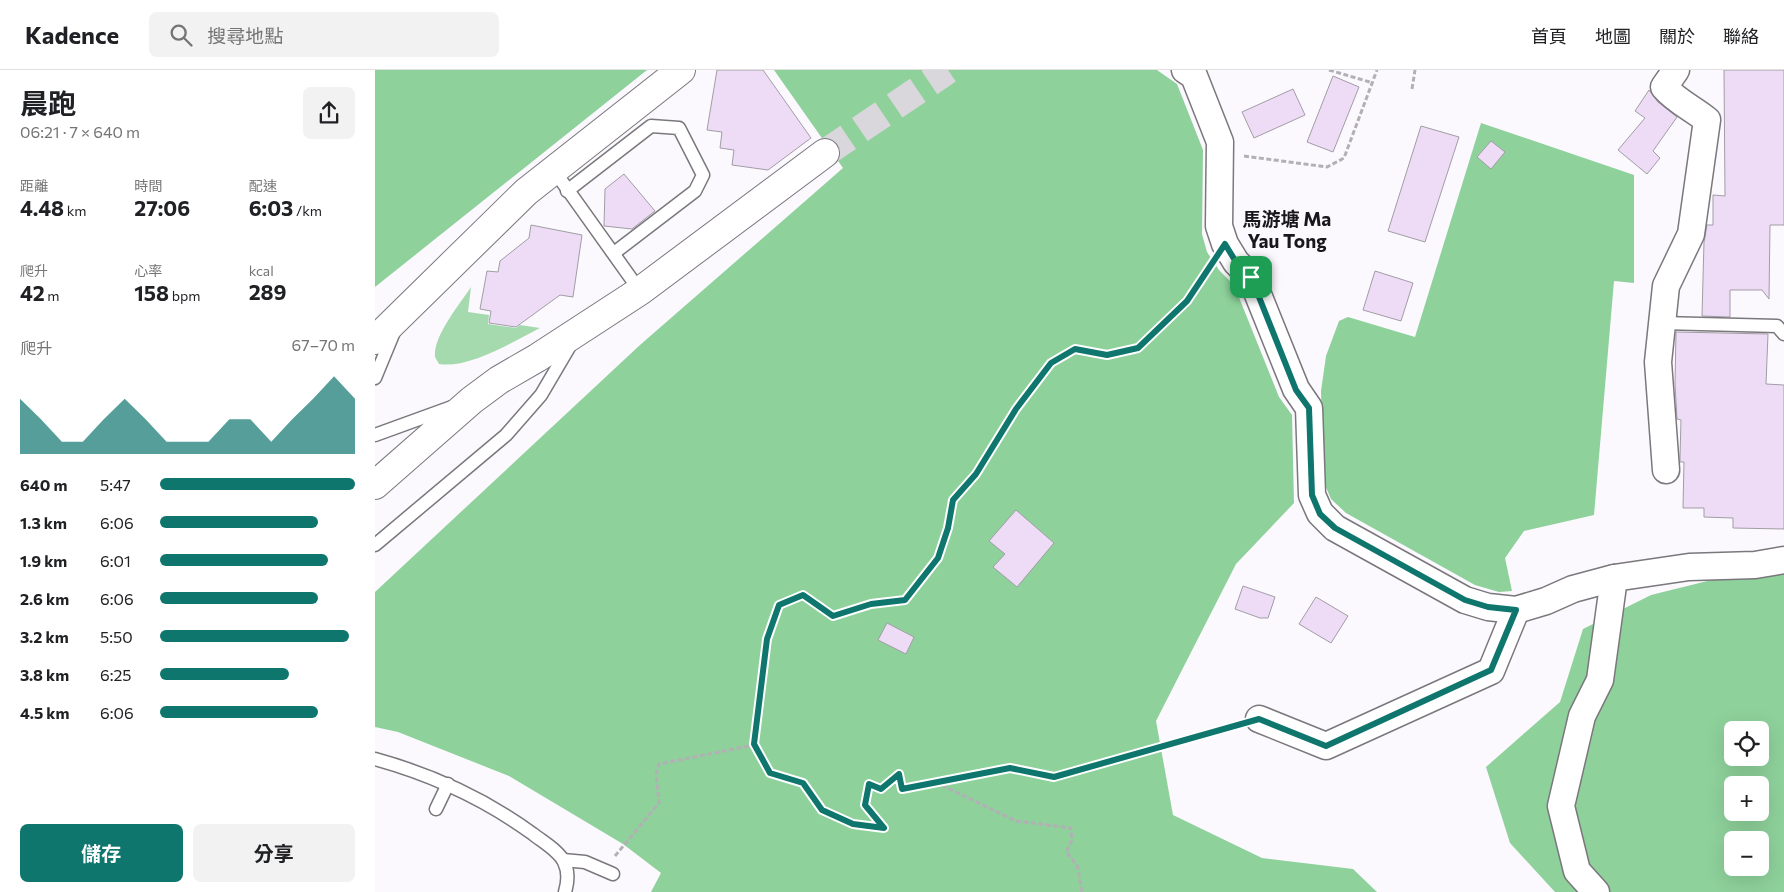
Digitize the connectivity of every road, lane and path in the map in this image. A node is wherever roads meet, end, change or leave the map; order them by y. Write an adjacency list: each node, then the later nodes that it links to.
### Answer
1 (681, 70): 11 (highway)
2 (1185, 70): 9 (street)
3 (1329, 70): 7 (path)
4 (1377, 70): 7 (path)
5 (1415, 70): 8 (path)
6 (1676, 70): 16 (street)
7 (1373, 83): 9 (path)
8 (1413, 89)
9 (1220, 152): 12 (street)
10 (825, 153): 14 (highway)
11 (560, 180): 13 (lane); 13 (lane); 15 (highway)
12 (1225, 244): 29 (street); 31 (path)
13 (614, 253): 14 (lane)
14 (640, 291): 17 (highway)
15 (400, 316): 19 (lane); 20 (highway); 21 (lane)
16 (1661, 323): 18 (lane); 24 (street)
17 (579, 331): 22 (highway); 26 (lane)
18 (1784, 334)
19 (375, 335)
20 (375, 340)
21 (375, 378)
22 (472, 400): 23 (lane); 25 (highway)
23 (375, 435)
24 (1666, 470)
25 (375, 485)
26 (375, 545)
27 (1784, 560): 28 (street)
28 (1614, 578): 29 (street); 40 (street)
29 (1516, 610): 30 (street)
30 (1259, 719): 33 (path)
31 (754, 744): 33 (path); 37 (path)
32 (375, 759): 34 (lane)
33 (935, 782): 39 (path)
34 (448, 784): 35 (lane); 36 (lane)
35 (436, 809)
36 (563, 860): 37 (lane); 38 (lane)
37 (609, 872)
38 (565, 892)
39 (1083, 892)
40 (1596, 892)

